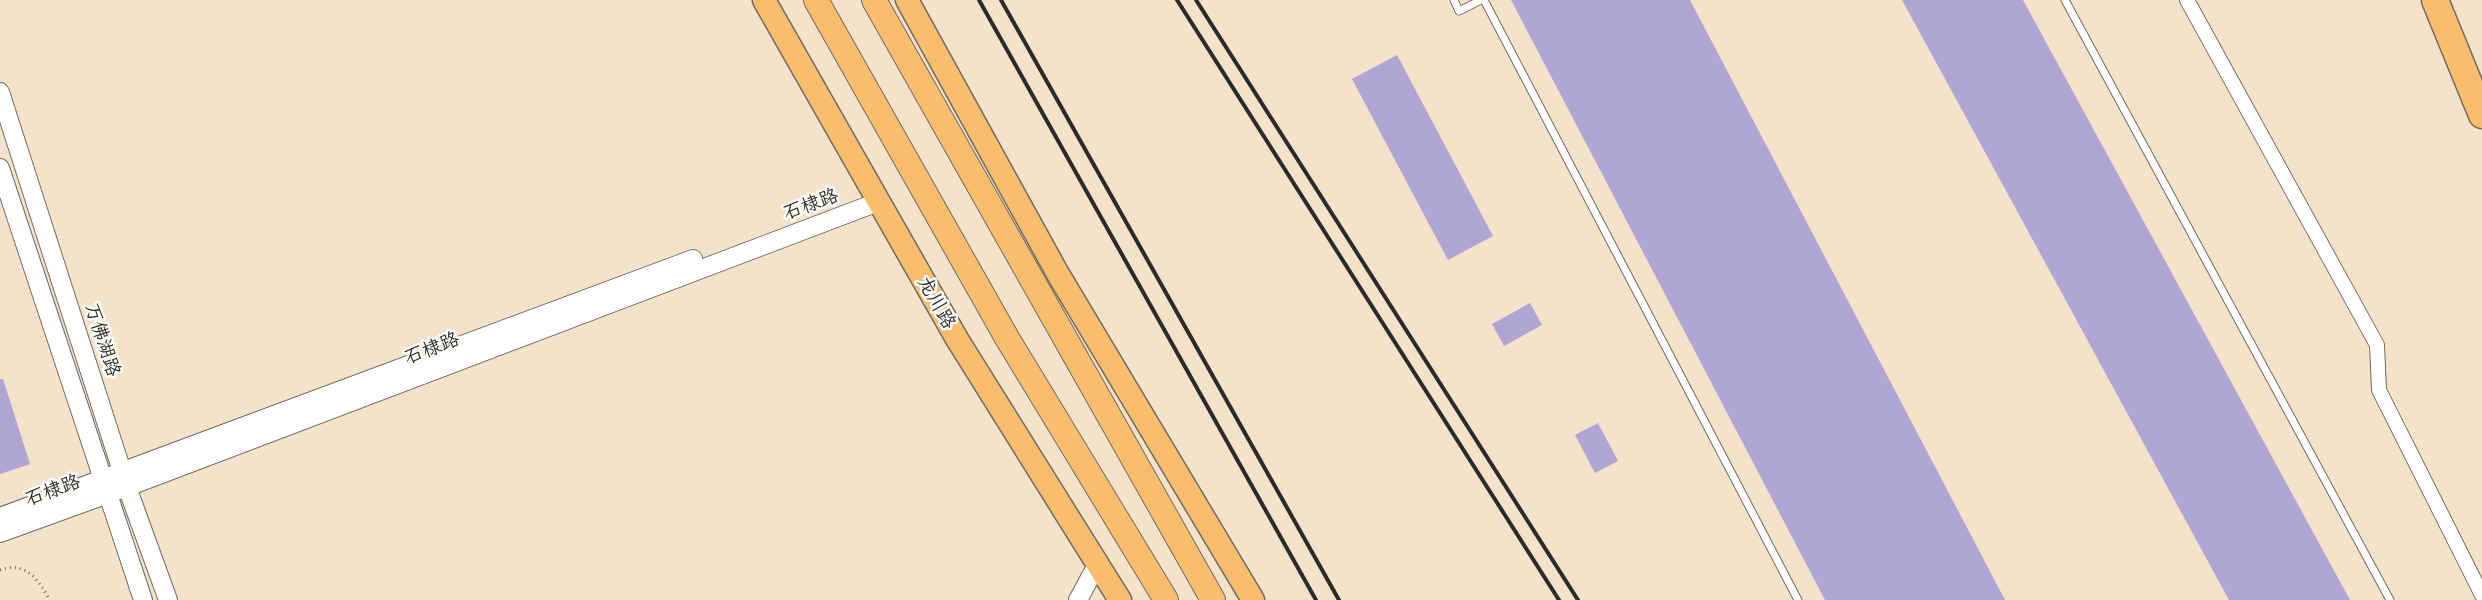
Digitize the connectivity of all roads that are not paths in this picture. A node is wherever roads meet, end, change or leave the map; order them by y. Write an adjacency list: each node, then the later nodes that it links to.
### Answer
1 (764, 0): 13 (main road, 龙川路)
2 (816, 0): 24 (highway)
3 (874, 0): 25 (highway)
4 (907, 0): 26 (main road)
5 (1454, 0): 6 (lane)
6 (1483, 0): 27 (lane)
7 (2066, 0): 28 (lane)
8 (2187, 0): 19 (street)
9 (2435, 0): 11 (highway)
10 (0, 92): 14 (street, 万佛湖路)
11 (2482, 114)
12 (0, 168): 15 (street)
13 (875, 198): 14 (street, 石棣路); 18 (main road, 龙川路)
14 (124, 479): 15 (street, 石棣路); 21 (street, 万佛湖路)
15 (104, 486): 16 (street, 石棣路); 17 (street, 石棣路); 20 (street)
16 (0, 517)
17 (0, 533)
18 (1098, 563): 22 (street); 23 (main road, 龙川路)
19 (2482, 594)
20 (143, 600)
21 (168, 600)
22 (1078, 600)
23 (1120, 600)
24 (1166, 600)
25 (1213, 600)
26 (1253, 600)
27 (1798, 600)
28 (2390, 600)

